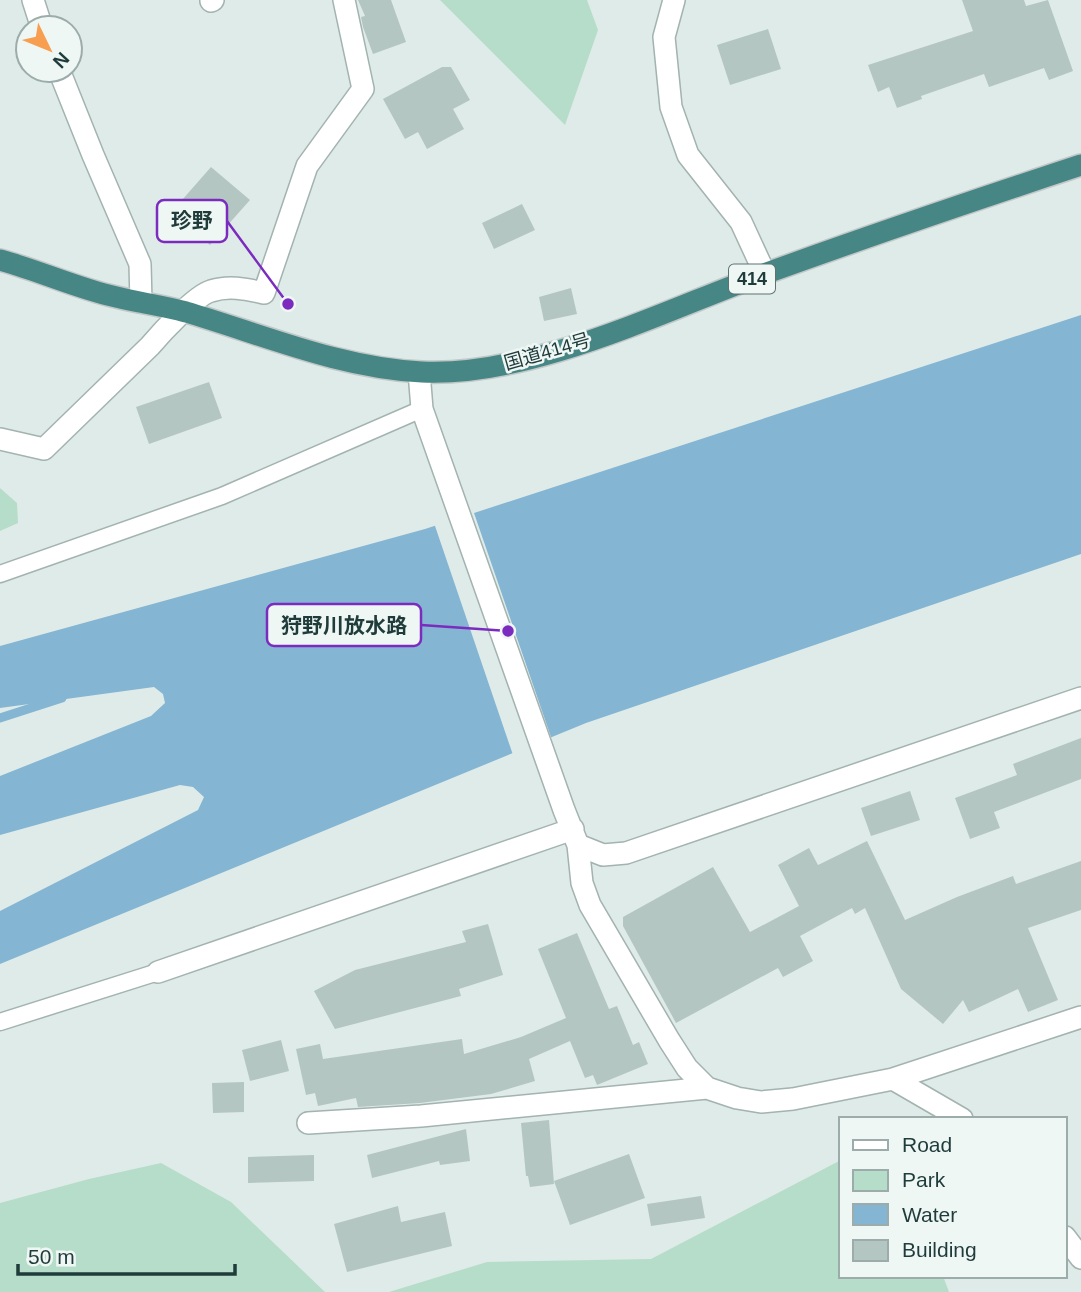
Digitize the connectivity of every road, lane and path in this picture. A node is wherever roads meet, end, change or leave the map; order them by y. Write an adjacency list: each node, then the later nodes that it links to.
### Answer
1 (344, 0): 8 (street)
2 (674, 0): 6 (street)
3 (65, 84): 7 (street)
4 (1081, 165): 6 (highway, 国道414号 / 414)
5 (0, 260): 7 (highway, 国道414号 / 414)
6 (765, 274): 9 (highway, 国道414号 / 414)
7 (141, 302): 8 (highway, 国道414号 / 414)
8 (184, 312): 9 (highway, 国道414号 / 414); 11 (street)
9 (419, 372): 10 (street)
10 (422, 409): 12 (lane); 14 (street)
11 (0, 439)
12 (0, 575)
13 (1081, 698): 14 (street)
14 (571, 828): 15 (street); 19 (street)
15 (158, 972): 17 (lane)
16 (1081, 1017): 18 (street)
17 (0, 1022)
18 (893, 1079): 19 (street); 20 (street)
19 (707, 1088): 21 (street)
20 (959, 1117)
21 (308, 1123)
22 (1067, 1240): 23 (street)
23 (1081, 1258)

